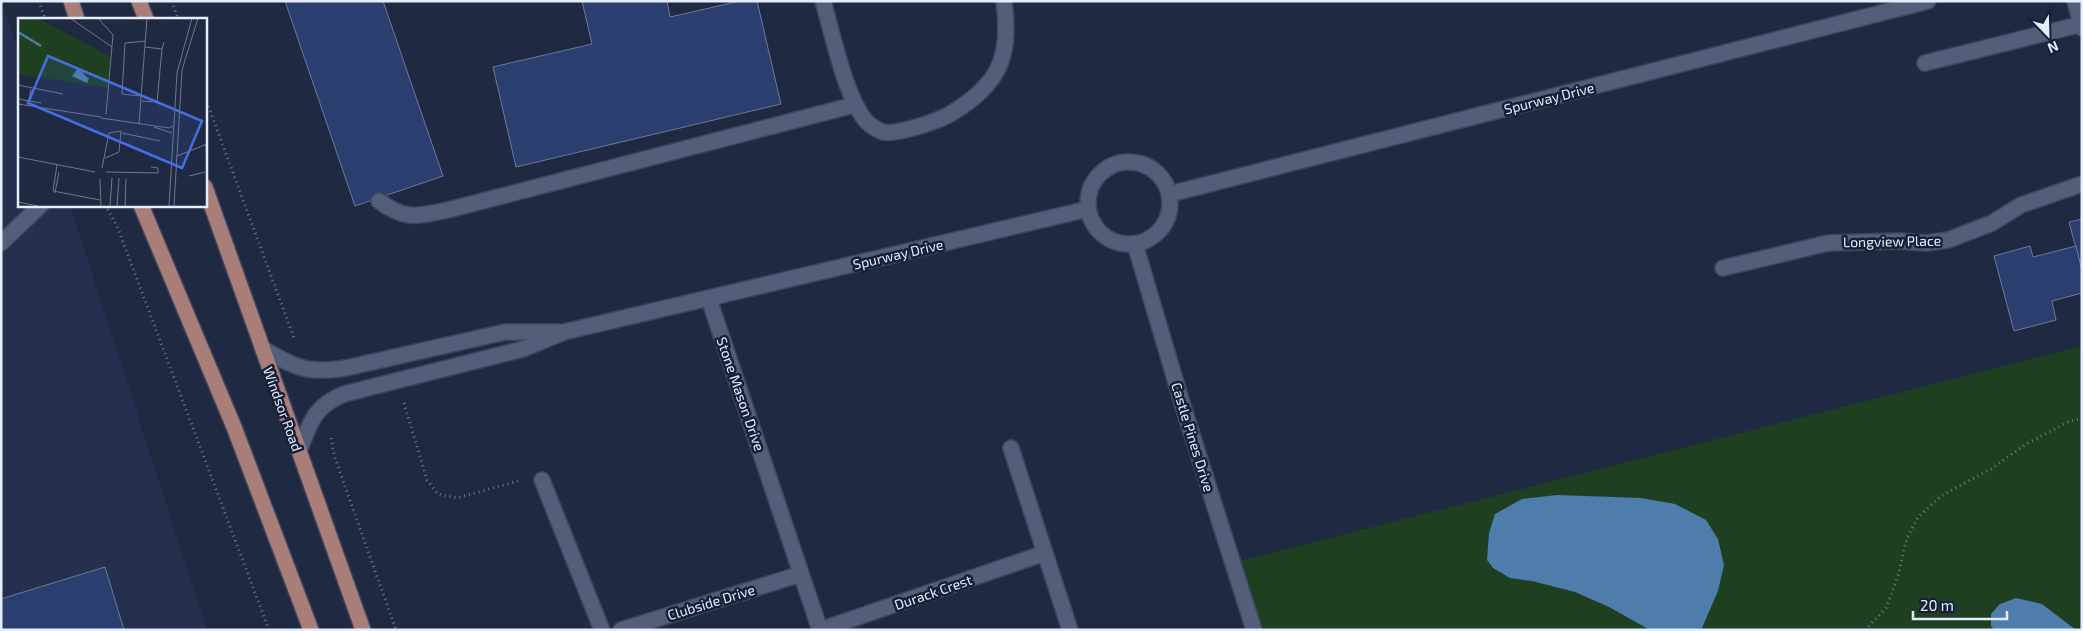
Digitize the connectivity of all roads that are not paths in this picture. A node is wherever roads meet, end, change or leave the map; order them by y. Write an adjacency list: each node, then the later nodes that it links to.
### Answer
1 (71, 1): 7 (main road)
2 (140, 1): 8 (main road)
3 (823, 1): 11 (street)
4 (1004, 1): 11 (street)
5 (1928, 1): 14 (street, Spurway Drive)
6 (2075, 1): 9 (street)
7 (77, 18)
8 (146, 18)
9 (2082, 25): 10 (street)
10 (1925, 63)
11 (854, 106): 15 (street)
12 (2082, 184): 21 (street, Longview Place)
13 (206, 191): 24 (main road, Windsor Road)
14 (1170, 194): 18 (street); 20 (street)
15 (379, 201)
16 (141, 206): 30 (main road)
17 (38, 208): 19 (street)
18 (1088, 209): 20 (street); 22 (street, Spurway Drive)
19 (1, 244)
20 (1135, 244): 36 (street, Castle Pines Drive)
21 (1723, 268)
22 (708, 299): 23 (street); 29 (street, Stone Mason Drive)
23 (564, 332): 24 (street); 26 (street)
24 (262, 348): 26 (main road, Windsor Road)
25 (1011, 448): 28 (street)
26 (299, 451): 31 (main road, Windsor Road)
27 (542, 480): 32 (street)
28 (1045, 553): 34 (street, Durack Crest); 35 (street)
29 (801, 574): 33 (street, Clubside Drive); 34 (street, Stone Mason Drive)
30 (311, 630)
31 (363, 630)
32 (602, 630)
33 (621, 630)
34 (820, 630)
35 (1070, 630)
36 (1254, 630)

